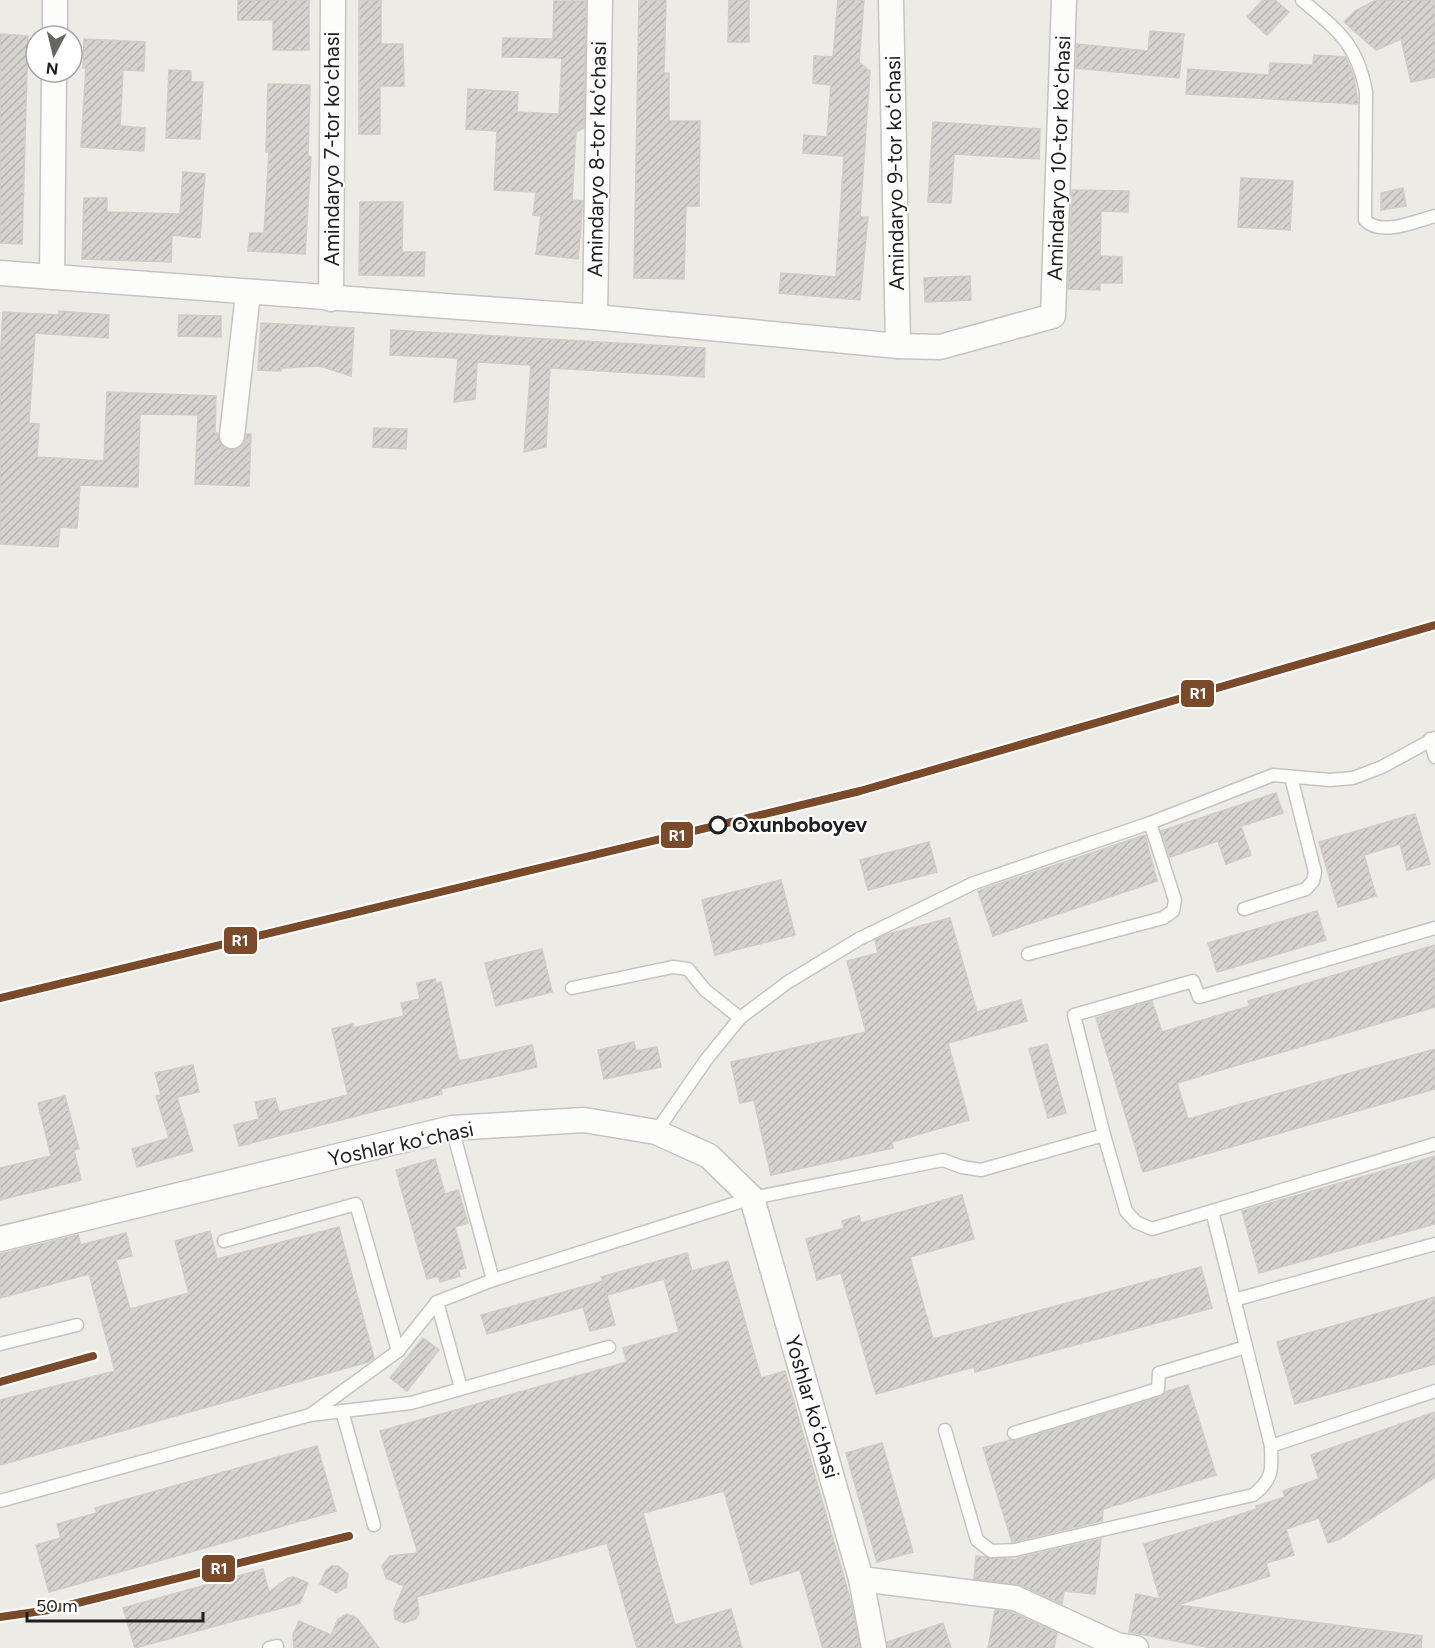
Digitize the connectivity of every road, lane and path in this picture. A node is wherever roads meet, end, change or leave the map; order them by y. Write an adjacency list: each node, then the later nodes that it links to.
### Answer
1 (55, 0): 7 (street)
2 (333, 0): 13 (street, Amindaryo 7-tor koʻchasi)
3 (600, 0): 14 (street, Amindaryo 8-tor koʻchasi)
4 (891, 0): 15 (street, Amindaryo 9-tor koʻchasi)
5 (1064, 0): 15 (street, Amindaryo 10-tor koʻchasi)
6 (1302, 0): 9 (lane)
7 (55, 24)
8 (54, 84): 11 (street)
9 (1435, 216)
10 (0, 273): 11 (street)
11 (52, 277): 12 (street)
12 (248, 293): 13 (street); 16 (street)
13 (331, 299): 14 (street)
14 (595, 317): 15 (street)
15 (898, 346)
16 (232, 436)
17 (1432, 738): 18 (lane); 19 (lane)
18 (1435, 757)
19 (1291, 777): 20 (lane); 21 (lane)
20 (1150, 823): 23 (lane); 25 (lane)
21 (1244, 909)
22 (1435, 928): 28 (lane)
23 (1028, 954)
24 (572, 988): 25 (lane)
25 (740, 1017): 27 (lane)
26 (452, 1128): 27 (street, Yoshlar koʻchasi); 32 (street, Yoshlar koʻchasi); 35 (lane)
27 (656, 1132): 30 (street, Yoshlar koʻchasi)
28 (1104, 1136): 30 (lane); 31 (lane)
29 (1435, 1144): 31 (lane)
30 (752, 1198): 35 (lane); 52 (street, Yoshlar koʻchasi)
31 (1212, 1211): 36 (lane)
32 (0, 1239)
33 (224, 1241): 42 (lane)
34 (1435, 1244): 36 (lane)
35 (493, 1280): 37 (lane)
36 (1234, 1300): 41 (lane)
37 (437, 1302): 42 (lane); 43 (lane)
38 (77, 1325): 39 (lane)
39 (0, 1344)
40 (609, 1347): 43 (lane)
41 (1246, 1347): 48 (lane); 49 (lane)
42 (398, 1351): 46 (lane)
43 (461, 1388): 45 (lane)
44 (1435, 1391): 49 (lane)
45 (342, 1411): 46 (lane); 51 (lane)
46 (310, 1415): 50 (lane)
47 (945, 1430): 49 (lane)
48 (1014, 1433)
49 (1271, 1446)
50 (0, 1501)
51 (375, 1525)
52 (861, 1579): 53 (street, Yoshlar koʻchasi); 54 (street)
53 (874, 1648)
54 (1136, 1648)

